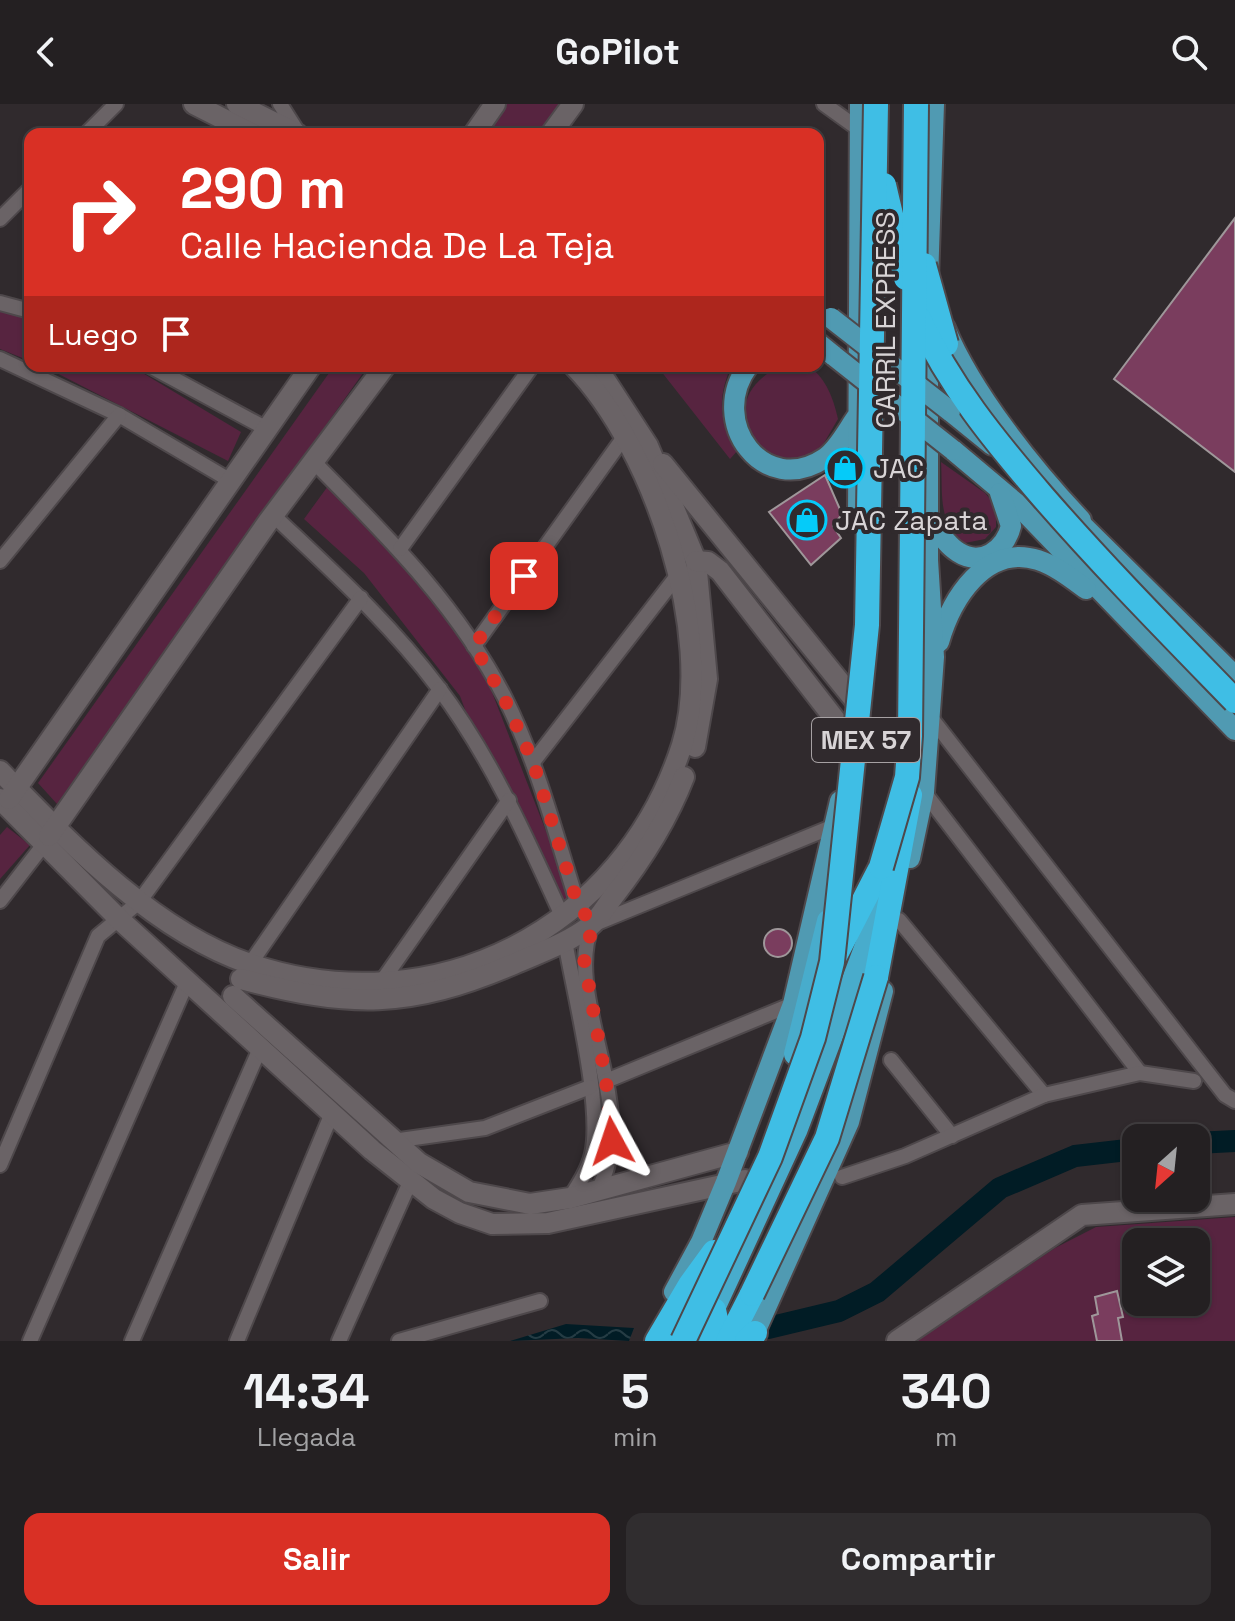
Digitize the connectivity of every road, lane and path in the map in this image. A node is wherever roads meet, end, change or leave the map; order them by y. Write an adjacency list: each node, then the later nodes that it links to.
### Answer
1 (116, 104): 14 (street)
2 (194, 104): 15 (main road)
3 (237, 104): 16 (main road)
4 (280, 104): 17 (street)
5 (495, 104): 18 (main road)
6 (573, 104): 19 (main road)
7 (824, 104): 20 (street)
8 (860, 104): 20 (main road)
9 (876, 104): 20 (highway, bridge)
10 (884, 104): 105 (highway, MEX 57)
11 (913, 104): 64 (highway, CARRIL EXPRESS, bridge); 107 (highway, MEX 57)
12 (928, 104): 23 (highway)
13 (934, 104): 23 (main road)
14 (92, 128)
15 (234, 128)
16 (286, 128)
17 (294, 128)
18 (478, 128)
19 (555, 128)
20 (868, 135): 37 (main road); 57 (highway, bridge); 79 (highway, bridge)
21 (24, 195): 22 (street)
22 (0, 219)
23 (926, 268): 44 (main road); 45 (main road); 56 (highway, bridge); 64 (highway, bridge)
24 (0, 303): 25 (street)
25 (24, 309)
26 (824, 314): 45 (main road, bridge)
27 (825, 350): 42 (main road, bridge)
28 (3, 364): 36 (street)
29 (162, 372): 38 (street)
30 (307, 372): 38 (main road)
31 (381, 372): 40 (main road)
32 (528, 372): 46 (street)
33 (579, 372): 39 (main road)
34 (599, 372): 39 (main road)
35 (744, 372): 37 (main road)
36 (119, 415): 41 (street); 47 (street)
37 (856, 418): 58 (main road)
38 (267, 429): 41 (main road)
39 (635, 445): 48 (main road); 49 (main road); 52 (street); 58 (main road)
40 (314, 462): 43 (main road); 46 (street)
41 (231, 481): 65 (main road)
42 (994, 482): 44 (main road); 51 (main road)
43 (273, 515): 50 (street); 68 (main road)
44 (928, 518): 53 (main road)
45 (1100, 540): 54 (main road)
46 (400, 549): 52 (street)
47 (0, 561)
48 (696, 561): 49 (street); 61 (main road); 76 (main road)
49 (678, 573): 62 (street); 72 (main road)
50 (361, 598): 55 (street); 71 (street)
51 (1124, 615): 53 (main road); 60 (main road)
52 (474, 646): 62 (street)
53 (934, 657): 59 (main road)
54 (1235, 676)
55 (440, 689): 66 (street); 82 (street)
56 (1235, 692)
57 (1235, 701)
58 (857, 703): 61 (main road)
59 (932, 719): 64 (main road); 91 (street)
60 (1235, 730)
61 (854, 744): 67 (main road)
62 (533, 762): 72 (street)
63 (0, 771): 65 (main road)
64 (915, 782): 75 (main road); 79 (highway, bridge); 86 (street); 120 (highway, bridge)
65 (5, 800): 68 (main road)
66 (509, 800): 72 (street); 81 (street)
67 (834, 826): 76 (street); 83 (main road)
68 (50, 835): 69 (street); 71 (main road); 74 (main road)
69 (11, 889): 70 (street); 73 (street)
70 (0, 901)
71 (139, 902): 74 (street); 82 (main road)
72 (571, 912): 76 (street); 78 (main road)
73 (0, 916)
74 (119, 919): 80 (main road); 96 (street)
75 (899, 920): 90 (street); 97 (main road)
76 (593, 925): 77 (main road); 87 (street)
77 (565, 941): 78 (main road); 89 (street)
78 (539, 944): 81 (main road); 82 (main road)
79 (832, 962): 117 (highway, bridge)
80 (188, 980): 82 (main road); 109 (street)
81 (380, 984): 82 (main road)
82 (237, 988): 84 (main road); 94 (main road)
83 (793, 1004): 87 (street); 95 (main road)
84 (261, 1046): 92 (main road); 110 (street)
85 (891, 1060): 93 (street)
86 (1140, 1073): 88 (street); 90 (street)
87 (606, 1081): 100 (street)
88 (1194, 1081)
89 (590, 1087): 94 (street); 101 (street)
90 (1044, 1095): 93 (street)
91 (1235, 1101)
92 (332, 1113): 99 (main road); 111 (street)
93 (952, 1136): 97 (street)
94 (393, 1141): 102 (main road)
95 (738, 1152): 98 (main road); 100 (main road)
96 (0, 1165)
97 (825, 1179): 108 (main road)
98 (736, 1181): 104 (main road); 114 (main road)
99 (410, 1182): 104 (main road); 112 (street)
100 (598, 1190): 101 (main road)
101 (570, 1198): 102 (main road)
102 (497, 1199): 104 (main road)
103 (1235, 1204): 121 (main road)
104 (492, 1224)
105 (714, 1252): 115 (highway); 116 (highway, MEX 57)
106 (540, 1301): 113 (street)
107 (714, 1310): 118 (highway, MEX 57); 119 (highway)
108 (751, 1338)
109 (30, 1341)
110 (132, 1341)
111 (237, 1341)
112 (339, 1341)
113 (399, 1341)
114 (647, 1341)
115 (657, 1341)
116 (667, 1341)
117 (683, 1341)
118 (699, 1341)
119 (712, 1341)
120 (728, 1341)
121 (897, 1341)

